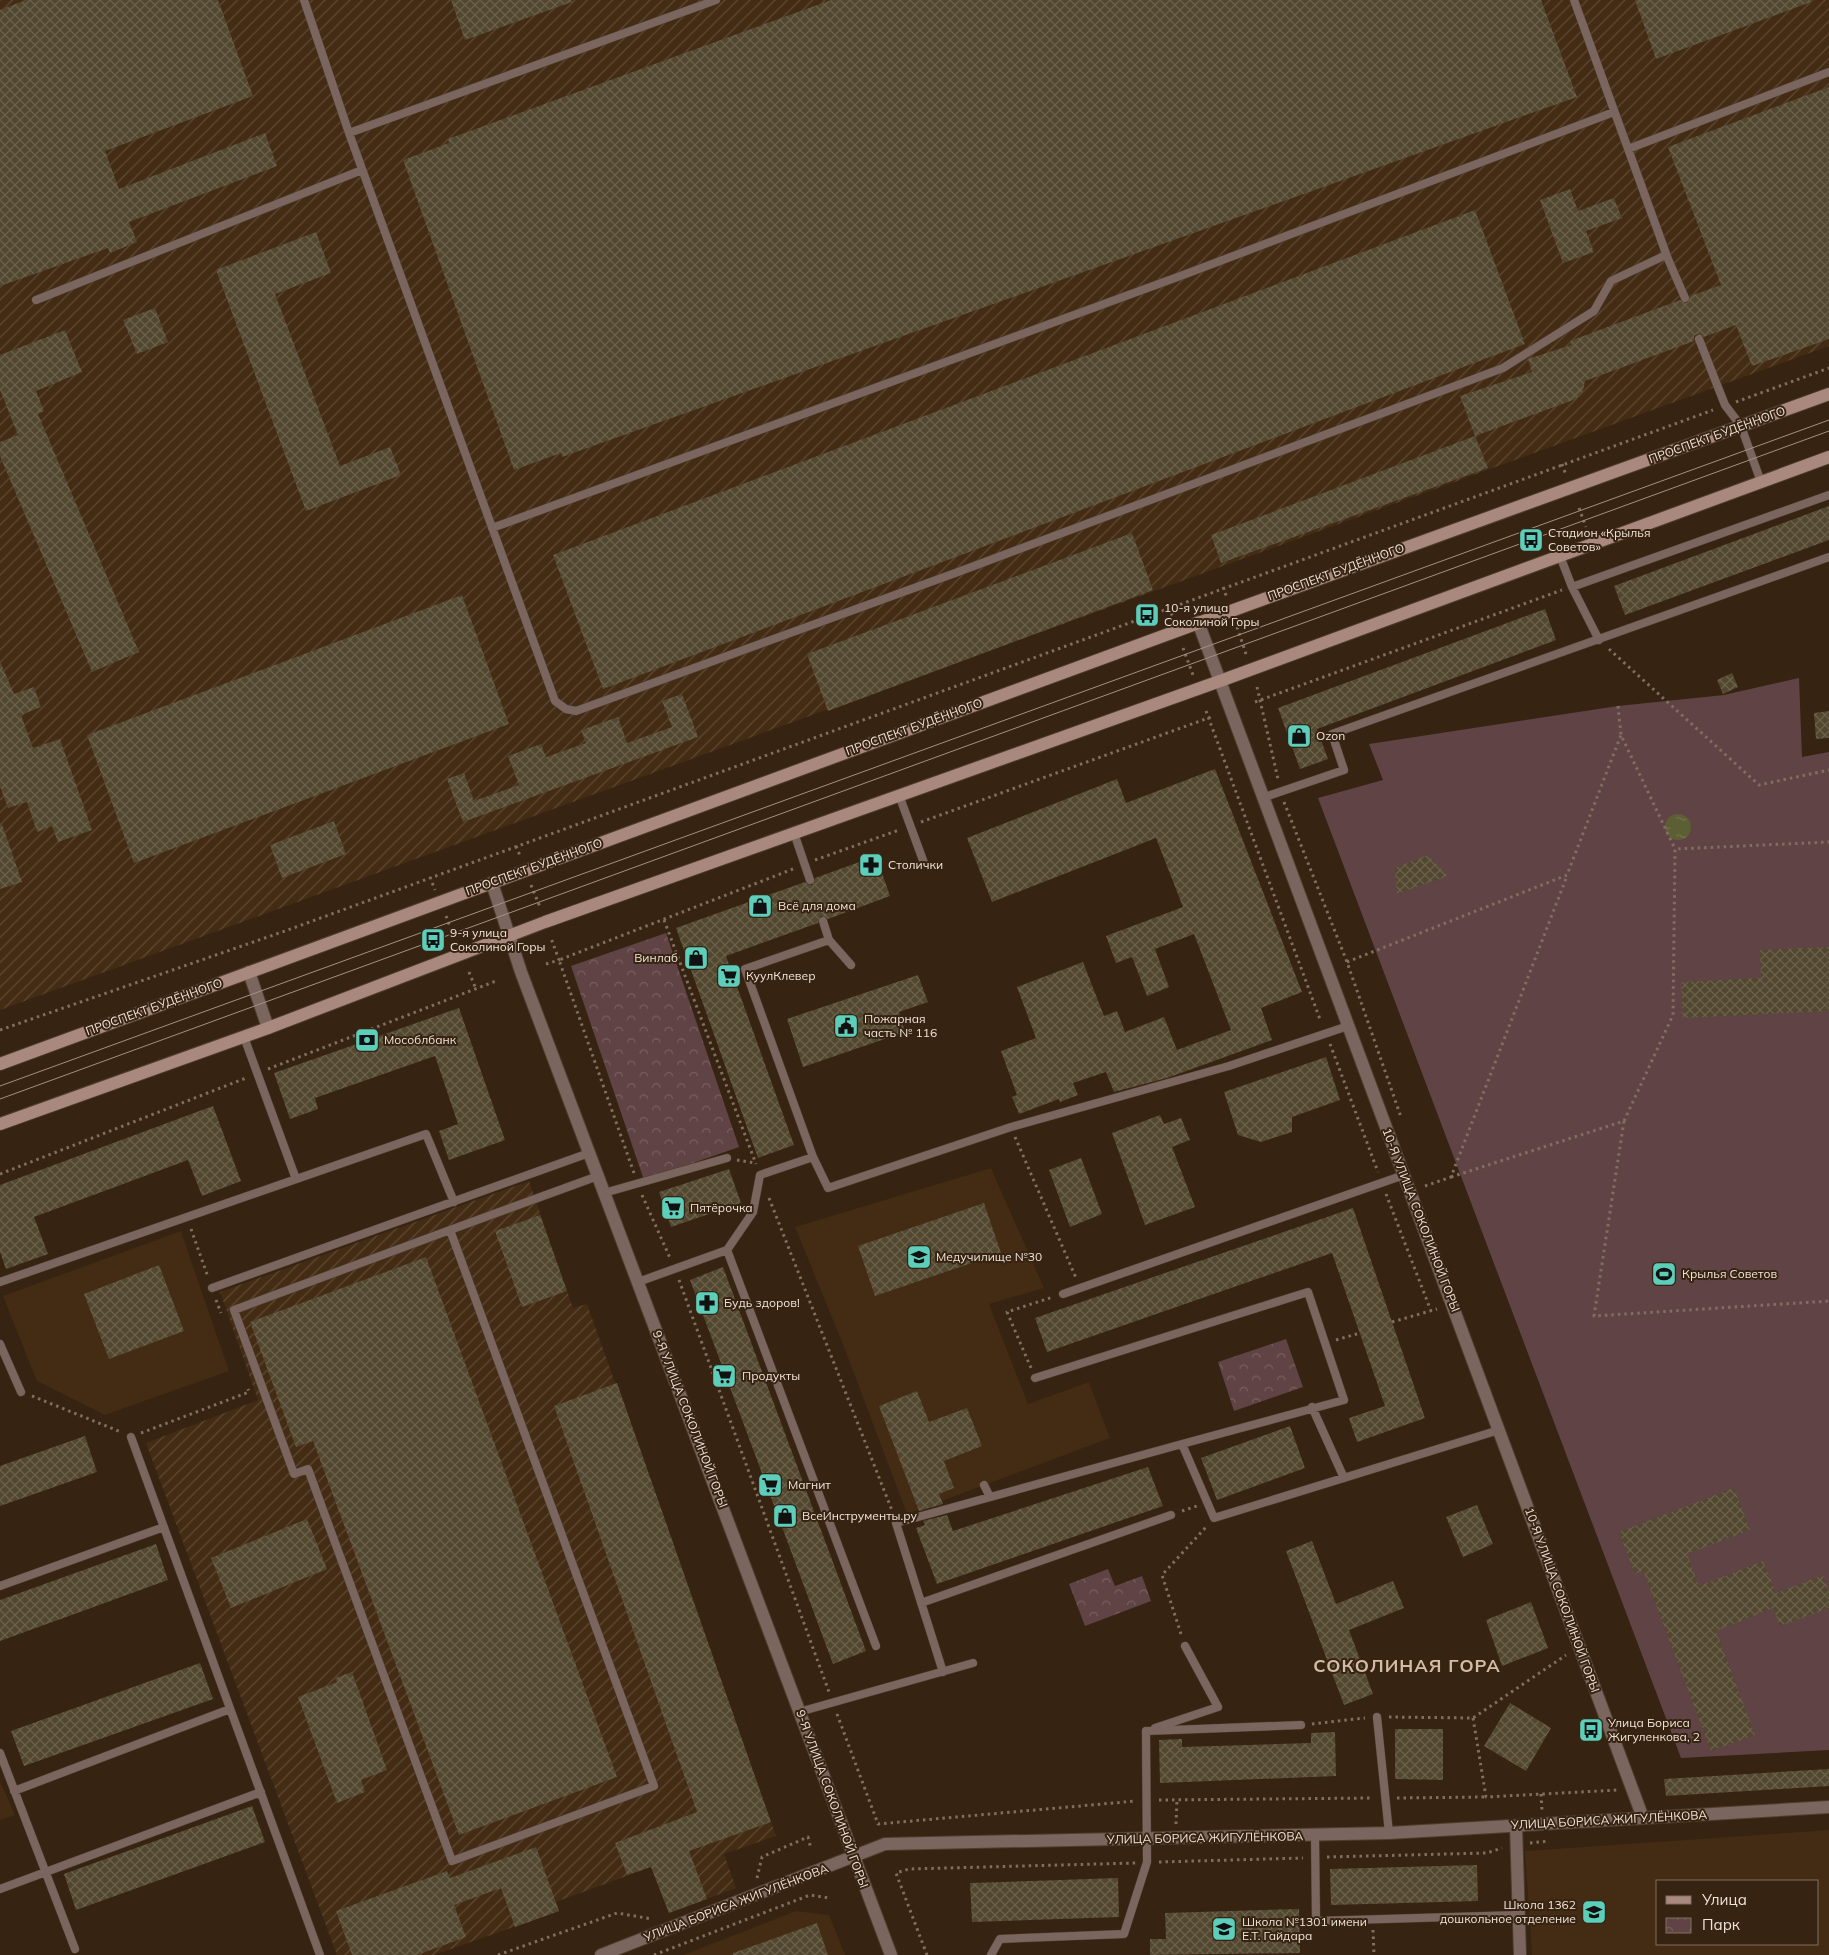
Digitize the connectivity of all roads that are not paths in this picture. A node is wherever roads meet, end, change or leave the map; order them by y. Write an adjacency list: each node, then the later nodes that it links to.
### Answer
1 (304, 0): 6 (lane)
2 (716, 0): 6 (lane)
3 (1574, 0): 5 (lane)
4 (1829, 72): 7 (lane)
5 (1614, 112): 7 (lane); 18 (lane)
6 (349, 133): 8 (lane)
7 (1628, 149): 9 (lane)
8 (362, 170): 11 (lane); 18 (lane)
9 (1666, 255): 10 (lane); 18 (lane)
10 (1685, 298)
11 (36, 300)
12 (1700, 339): 14 (lane)
13 (1829, 394): 14 (main road, ПРОСПЕКТ БУДЁННОГО)
14 (1740, 426): 16 (lane); 22 (main road, ПРОСПЕКТ БУДЁННОГО)
15 (1829, 457): 16 (main road)
16 (1761, 482): 19 (main road)
17 (1829, 495): 21 (lane)
18 (492, 528)
19 (1560, 556): 21 (lane); 24 (main road)
20 (1829, 557): 23 (lane)
21 (1572, 587): 23 (lane)
22 (1198, 622): 24 (street, 10-Я УЛИЦА СОКОЛИНОЙ ГОРЫ); 30 (main road, ПРОСПЕКТ БУДЁННОГО)
23 (1599, 640): 26 (lane)
24 (1220, 681): 25 (main road); 26 (street, 10-Я УЛИЦА СОКОЛИНОЙ ГОРЫ)
25 (899, 795): 27 (main road); 28 (lane)
26 (1262, 798): 36 (street, 10-Я УЛИЦА СОКОЛИНОЙ ГОРЫ)
27 (794, 833): 29 (lane); 32 (main road)
28 (924, 863)
29 (810, 880)
30 (492, 883): 32 (street, 9-Я УЛИЦА СОКОЛИНОЙ ГОРЫ); 35 (main road, ПРОСПЕКТ БУДЁННОГО)
31 (823, 921): 33 (lane)
32 (509, 936): 37 (main road); 41 (street, 9-Я УЛИЦА СОКОЛИНОЙ ГОРЫ)
33 (829, 940): 34 (lane); 43 (lane)
34 (851, 964)
35 (249, 972): 37 (street); 39 (main road, ПРОСПЕКТ БУДЁННОГО)
36 (1348, 1026): 43 (lane); 44 (street, 10-Я УЛИЦА СОКОЛИНОЙ ГОРЫ)
37 (268, 1028): 38 (main road)
38 (244, 1037): 40 (main road); 46 (lane)
39 (0, 1064)
40 (0, 1124)
41 (589, 1153): 45 (street, 9-Я УЛИЦА СОКОЛИНОЙ ГОРЫ); 48 (lane)
42 (727, 1158): 47 (lane)
43 (813, 1158): 50 (lane)
44 (1404, 1175): 54 (lane); 59 (street, 10-Я УЛИЦА СОКОЛИНОЙ ГОРЫ)
45 (598, 1176): 47 (street, 9-Я УЛИЦА СОКОЛИНОЙ ГОРЫ); 49 (lane)
46 (296, 1178): 48 (lane); 51 (lane)
47 (604, 1193): 52 (street, 9-Я УЛИЦА СОКОЛИНОЙ ГОРЫ)
48 (454, 1202): 53 (lane)
49 (450, 1230): 49 (lane)
50 (727, 1250): 52 (lane); 69 (lane)
51 (0, 1282)
52 (638, 1282): 74 (street, 9-Я УЛИЦА СОКОЛИНОЙ ГОРЫ)
53 (212, 1288)
54 (1063, 1294)
55 (0, 1344): 57 (lane)
56 (1035, 1378): 58 (lane)
57 (22, 1392)
58 (1312, 1407): 61 (lane); 62 (lane)
59 (1499, 1430): 62 (lane); 82 (street, 10-Я УЛИЦА СОКОЛИНОЙ ГОРЫ)
60 (131, 1437): 66 (lane)
61 (1182, 1444): 62 (lane); 64 (lane)
62 (1344, 1478)
63 (984, 1485): 64 (lane)
64 (990, 1498): 68 (lane)
65 (1171, 1516): 68 (lane)
66 (164, 1527): 67 (lane); 73 (lane)
67 (0, 1586)
68 (921, 1603): 72 (lane)
69 (876, 1646)
70 (1185, 1646): 77 (lane)
71 (973, 1663): 72 (lane)
72 (942, 1672): 74 (lane)
73 (230, 1709): 79 (lane); 80 (lane)
74 (800, 1712): 87 (street, 9-Я УЛИЦА СОКОЛИНОЙ ГОРЫ)
75 (1377, 1717): 84 (lane)
76 (1301, 1725): 77 (lane)
77 (1146, 1730): 86 (lane)
78 (0, 1753): 79 (lane)
79 (14, 1791): 88 (lane)
80 (261, 1792): 88 (lane); 92 (lane)
81 (1829, 1807): 82 (street, УЛИЦА БОРИСА ЖИГУЛЁНКОВА)
82 (1643, 1818): 83 (street, УЛИЦА БОРИСА ЖИГУЛЁНКОВА)
83 (1516, 1826): 84 (street, УЛИЦА БОРИСА ЖИГУЛЁНКОВА); 90 (street)
84 (1390, 1833): 85 (street, УЛИЦА БОРИСА ЖИГУЛЁНКОВА)
85 (1315, 1835): 86 (street, УЛИЦА БОРИСА ЖИГУЛЁНКОВА); 90 (lane)
86 (1146, 1840): 87 (street, УЛИЦА БОРИСА ЖИГУЛЁНКОВА); 95 (lane)
87 (853, 1857): 93 (street, УЛИЦА БОРИСА ЖИГУЛЁНКОВА); 94 (street, 9-Я УЛИЦА СОКОЛИНОЙ ГОРЫ)
88 (45, 1871): 89 (lane); 91 (lane)
89 (0, 1889)
90 (1518, 1915): 96 (street)
91 (75, 1949)
92 (320, 1955)
93 (601, 1955)
94 (890, 1955)
95 (991, 1955)
96 (1520, 1955)

